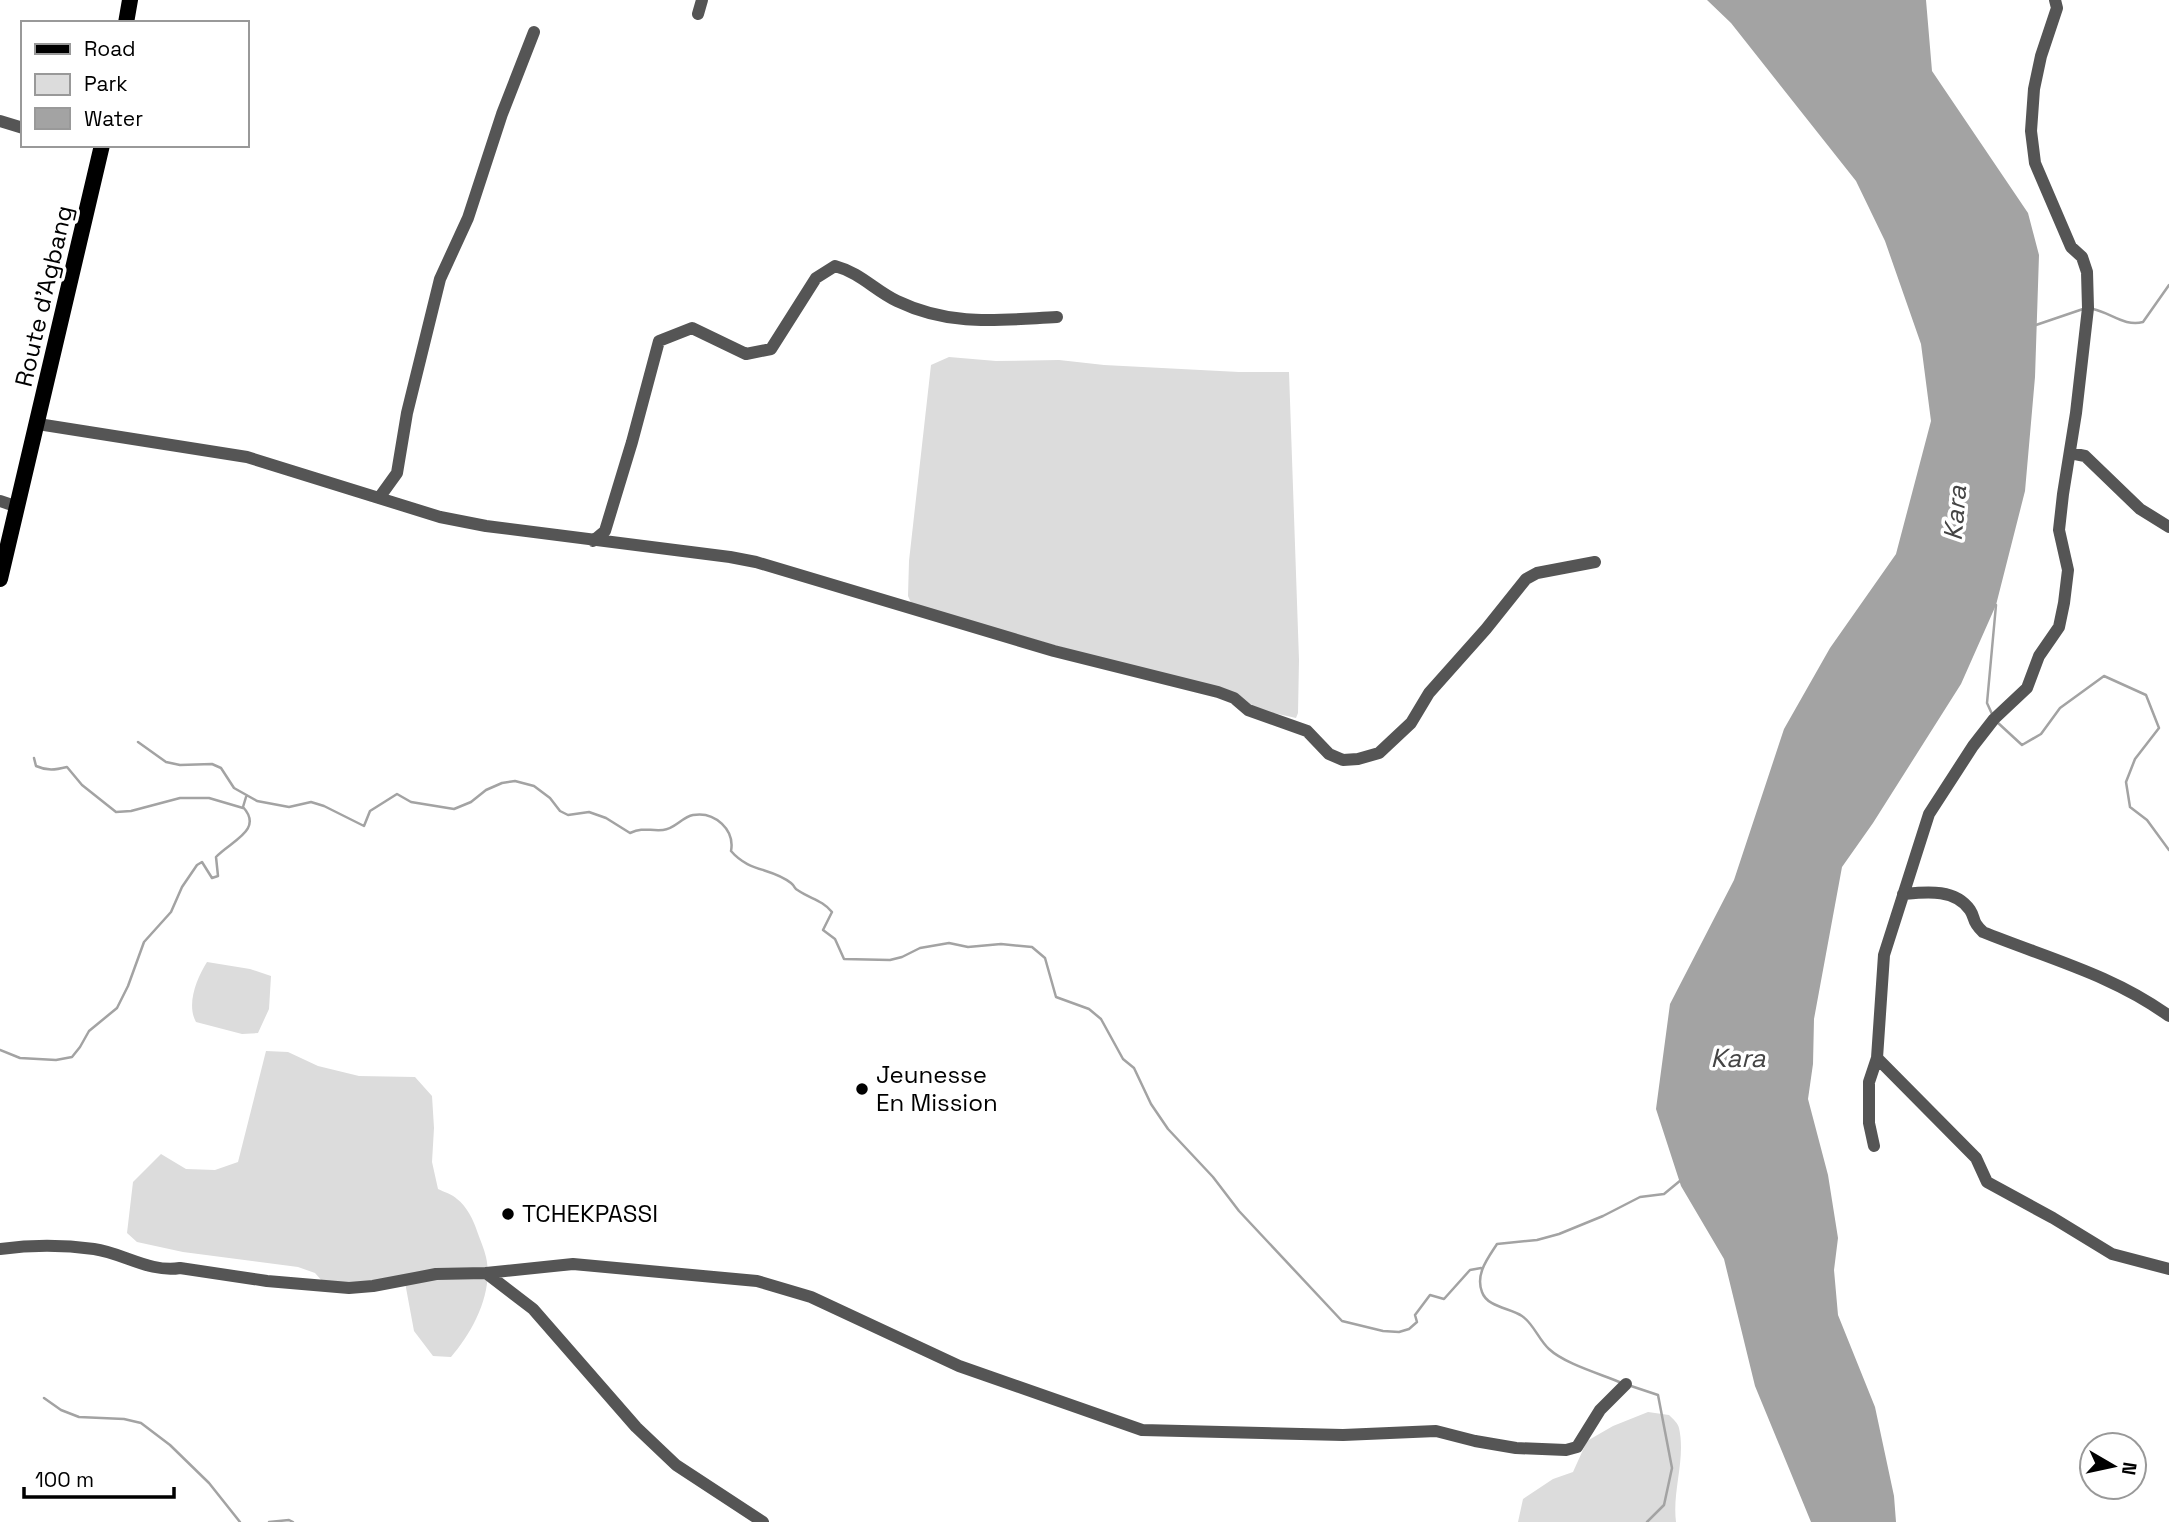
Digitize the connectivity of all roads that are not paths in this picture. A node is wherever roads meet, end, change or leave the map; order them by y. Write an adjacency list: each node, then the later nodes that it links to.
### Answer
1 (130, 0): 5 (main road)
2 (702, 0): 4 (street)
3 (2055, 0): 12 (street)
4 (698, 14)
5 (126, 21)
6 (534, 32): 13 (street)
7 (0, 121): 8 (street)
8 (21, 127)
9 (97, 147): 11 (main road, Route d'Agbang)
10 (1057, 317): 17 (street)
11 (38, 424): 13 (street); 15 (main road, Route d'Agbang)
12 (2070, 453): 16 (street); 20 (street)
13 (379, 498): 17 (street)
14 (0, 502): 15 (street)
15 (18, 507): 19 (main road, Route d'Agbang)
16 (2169, 527)
17 (593, 541): 18 (street)
18 (1595, 562)
19 (0, 579)
20 (1903, 894): 21 (street); 22 (street)
21 (2169, 1016)
22 (1877, 1058): 23 (street); 25 (street)
23 (1874, 1146)
24 (0, 1250): 26 (street)
25 (2169, 1269)
26 (486, 1273): 27 (street); 28 (street)
27 (1626, 1384)
28 (763, 1522)

